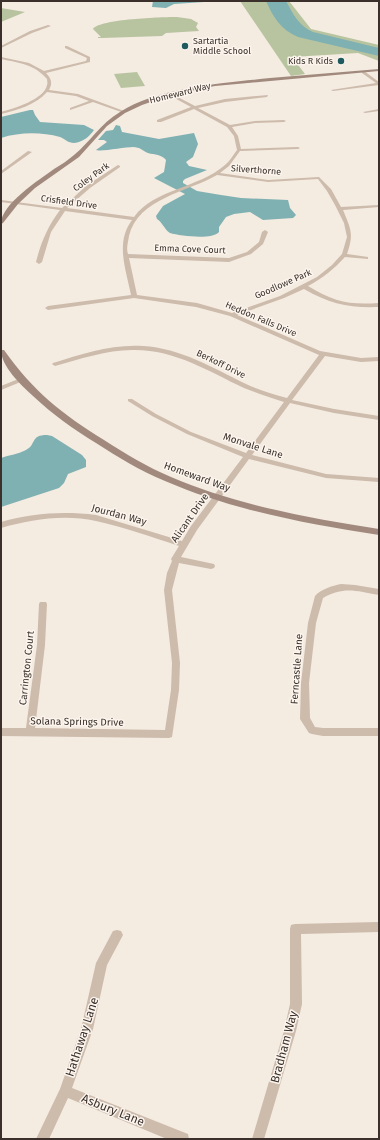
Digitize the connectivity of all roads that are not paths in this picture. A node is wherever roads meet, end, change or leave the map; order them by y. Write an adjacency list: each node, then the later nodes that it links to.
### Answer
1 (49, 26): 2 (street)
2 (1, 47)
3 (66, 47): 6 (street)
4 (1, 58): 6 (street)
5 (379, 70): 7 (street, Homeward Way)
6 (44, 72): 10 (street)
7 (363, 72): 8 (street); 11 (street, Homeward Way)
8 (379, 84): 9 (street)
9 (333, 90)
10 (47, 91): 13 (street); 19 (street)
11 (170, 94): 14 (street); 17 (street, Homeward Way)
12 (267, 96): 14 (street)
13 (92, 101): 15 (street); 17 (street)
14 (194, 106): 20 (street); 22 (street)
15 (72, 109)
16 (379, 110): 18 (street)
17 (123, 112): 31 (street, Homeward Way)
18 (365, 112)
19 (1, 113)
20 (158, 121)
21 (284, 121): 22 (street)
22 (229, 126): 24 (street)
23 (298, 148): 24 (street)
24 (239, 150): 28 (street)
25 (30, 152): 27 (street)
26 (118, 166): 34 (street, Coley Park)
27 (1, 173)
28 (217, 174): 29 (street, Silverthorne); 35 (street)
29 (319, 178): 33 (street, Goodlowe Park)
30 (1, 201): 31 (street, Crisfield Drive)
31 (16, 203): 34 (street, Crisfield Drive); 36 (street, Homeward Way)
32 (379, 206): 33 (street)
33 (340, 209): 38 (street, Goodlowe Park)
34 (63, 210): 35 (street, Crisfield Drive); 41 (street, Coley Park)
35 (134, 219): 39 (street)
36 (1, 222)
37 (265, 232): 39 (street, Emma Cove Court)
38 (344, 255): 40 (street); 42 (street, Goodlowe Park)
39 (126, 256): 43 (street)
40 (366, 258)
41 (39, 262)
42 (304, 286): 44 (street); 46 (street, Goodlowe Park)
43 (134, 296): 45 (street, Heddon Falls Drive); 46 (street, Heddon Falls Drive)
44 (379, 305)
45 (48, 308)
46 (232, 315): 48 (street, Heddon Falls Drive)
47 (1, 352): 51 (street, Homeward Way)
48 (323, 354): 49 (street, Heddon Falls Drive); 54 (street, Alicant Drive)
49 (379, 359)
50 (55, 364): 54 (street, Berkoff Drive)
51 (21, 380): 52 (street); 58 (street, Homeward Way)
52 (1, 388)
53 (130, 400): 56 (street, Monvale Lane)
54 (288, 401): 55 (street, Berkoff Drive); 56 (street, Alicant Drive)
55 (379, 418)
56 (248, 456): 57 (street, Monvale Lane); 58 (street, Alicant Drive)
57 (379, 480)
58 (218, 496): 60 (street, Homeward Way); 61 (street, Alicant Drive)
59 (1, 525): 61 (street, Jourdan Way)
60 (379, 532)
61 (183, 544): 62 (street, Alicant Drive)
62 (175, 559): 63 (street); 69 (street, Alicant Drive)
63 (211, 566)
64 (379, 592): 67 (street, Ferncastle Lane)
65 (43, 604): 68 (street, Carrington Court)
66 (1, 732): 68 (street, Solana Springs Drive)
67 (379, 732)
68 (30, 733): 69 (street, Solana Springs Drive)
69 (152, 734)
70 (379, 928): 75 (street, Bradham Way)
71 (117, 935): 72 (street, Hathaway Lane)
72 (65, 1091): 73 (street, Hathaway Lane); 74 (street, Asbury Lane)
73 (42, 1139)
74 (183, 1139)
75 (258, 1139)

